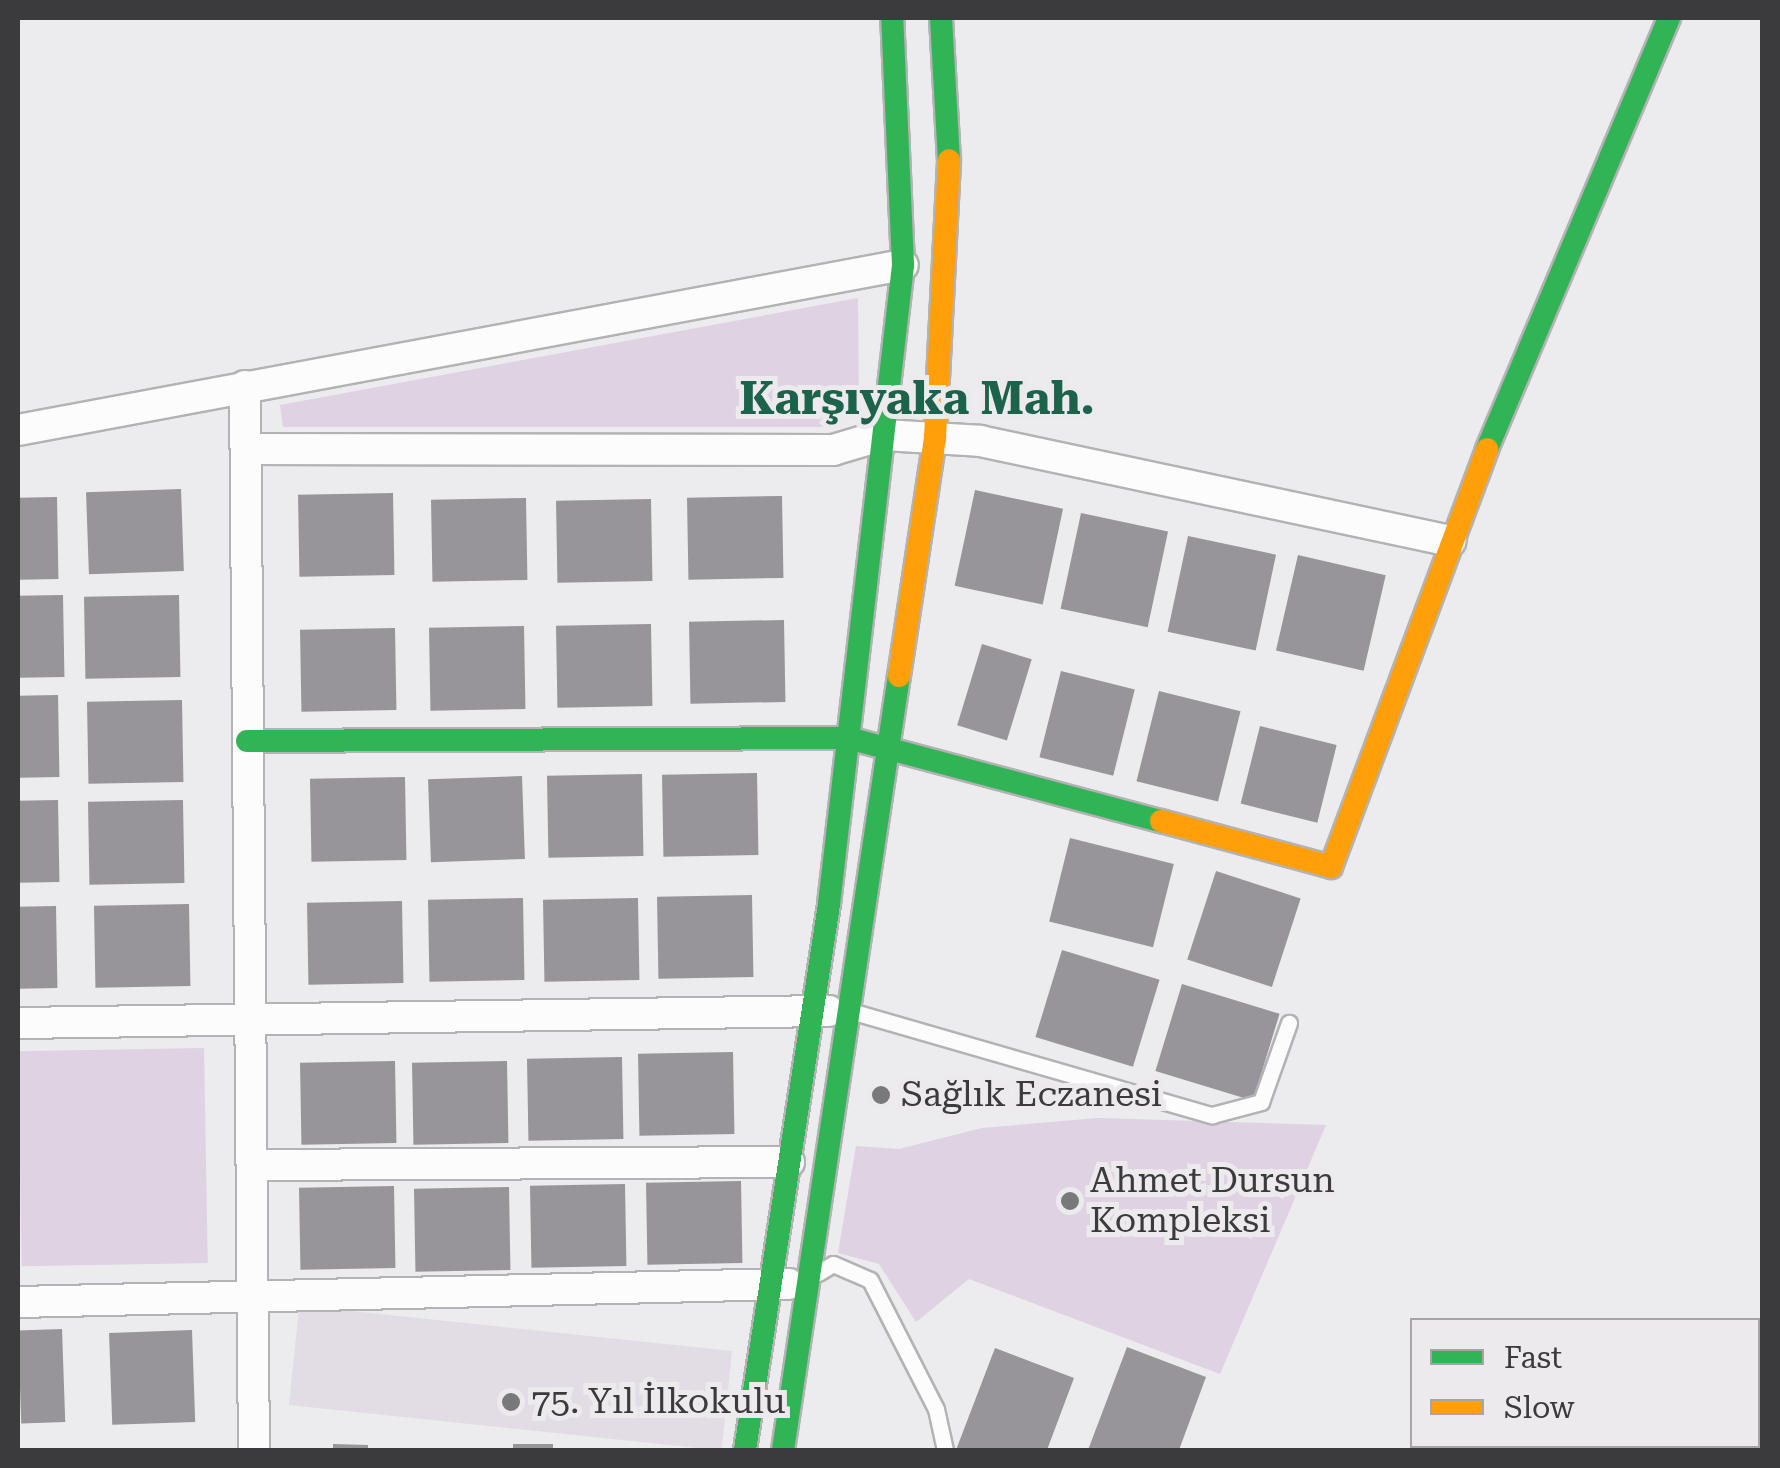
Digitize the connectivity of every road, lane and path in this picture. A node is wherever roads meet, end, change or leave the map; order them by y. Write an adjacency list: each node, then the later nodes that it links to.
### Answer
1 (892, 18): 4 (street)
2 (941, 18): 8 (street)
3 (1669, 18): 10 (street)
4 (903, 265): 5 (street); 7 (street)
5 (246, 386): 6 (street); 9 (street)
6 (18, 430)
7 (884, 435): 8 (street); 9 (street); 11 (street)
8 (935, 438): 10 (street); 13 (street)
9 (246, 449): 12 (street)
10 (1450, 541): 13 (street)
11 (848, 738): 12 (street); 13 (street); 14 (street)
12 (247, 740): 16 (street)
13 (886, 749): 15 (street)
14 (813, 1010): 15 (street); 16 (street); 19 (street)
15 (850, 1011): 18 (lane); 21 (street)
16 (247, 1020): 17 (street); 20 (street)
17 (18, 1023)
18 (1289, 1023)
19 (790, 1162): 20 (street); 22 (street)
20 (252, 1165): 24 (street)
21 (810, 1278): 22 (street); 27 (street); 28 (lane)
22 (769, 1290): 24 (street); 26 (street)
23 (18, 1302): 24 (street)
24 (253, 1302): 25 (street)
25 (254, 1450)
26 (745, 1450)
27 (783, 1450)
28 (946, 1450)

